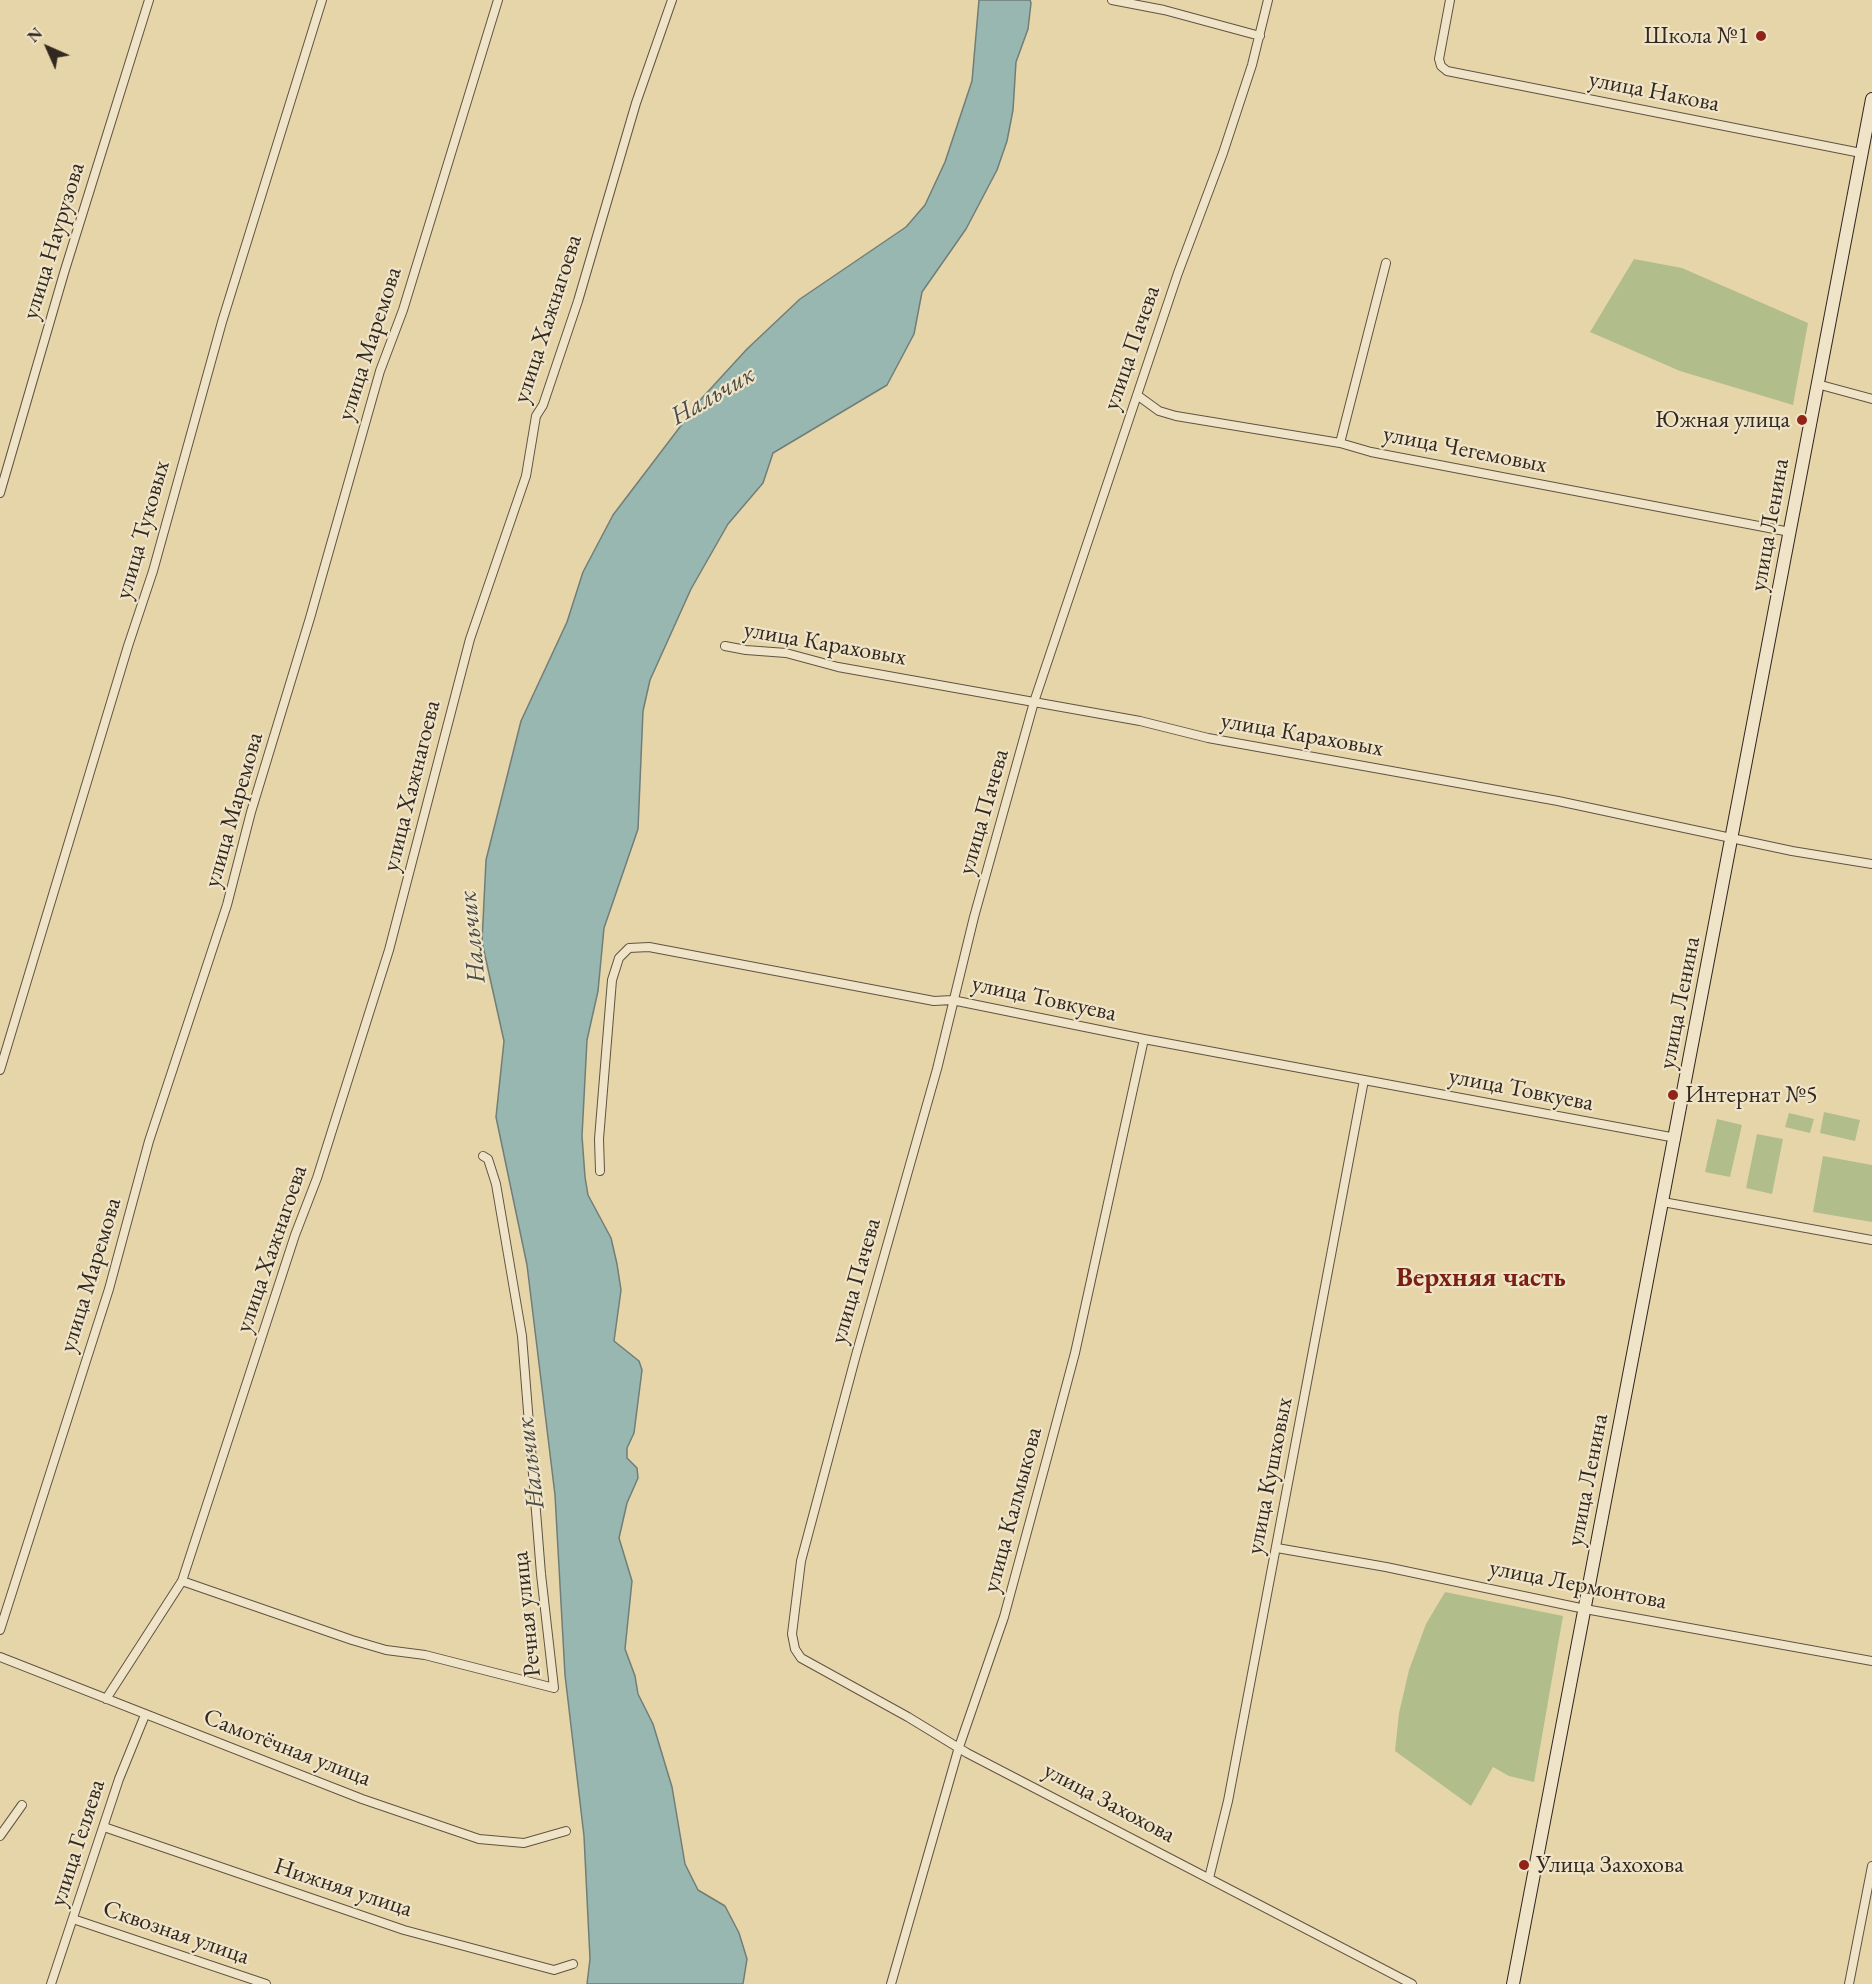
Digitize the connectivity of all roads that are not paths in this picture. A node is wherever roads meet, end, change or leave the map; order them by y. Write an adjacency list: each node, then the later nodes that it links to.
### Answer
1 (149, 0): 16 (street, улица Наурузова)
2 (322, 0): 24 (street, улица Туковых)
3 (498, 0): 34 (street, улица Маремова)
4 (672, 0): 32 (street, улица Хажнагоева)
5 (1112, 0): 8 (street)
6 (1268, 0): 8 (street, улица Пачева)
7 (1450, 0): 10 (street, улица Накова)
8 (1260, 36): 13 (street, улица Пачева)
9 (1872, 99): 10 (street, улица Ленина)
10 (1861, 153): 12 (street, улица Ленина)
11 (1386, 263): 15 (street)
12 (1817, 384): 14 (street); 17 (street, улица Ленина)
13 (1137, 395): 15 (street, улица Чегемовых); 19 (street, улица Пачева)
14 (1872, 399)
15 (1340, 443): 17 (street, улица Чегемовых)
16 (0, 494)
17 (1790, 532): 20 (street, улица Ленина)
18 (725, 646): 19 (street, улица Караховых)
19 (1034, 702): 20 (street, улица Караховых); 22 (street, улица Пачева)
20 (1733, 837): 21 (street, улица Караховых); 26 (street, улица Ленина)
21 (1872, 864)
22 (952, 1000): 23 (street, улица Товкуева); 28 (street, улица Товкуева); 35 (street, улица Пачева)
23 (1144, 1040): 25 (street, улица Товкуева); 40 (street, улица Калмыкова)
24 (0, 1070)
25 (1364, 1080): 26 (street, улица Товкуева); 31 (street, улица Кушховых)
26 (1676, 1138): 29 (street, улица Ленина)
27 (483, 1156): 32 (street, Речная улица)
28 (600, 1171)
29 (1664, 1202): 30 (street); 33 (street, улица Ленина)
30 (1872, 1240)
31 (1277, 1548): 33 (street, улица Лермонтова); 46 (street, улица Кушховых)
32 (182, 1581): 38 (street)
33 (1585, 1609): 37 (street, улица Лермонтова); 53 (street, улица Ленина)
34 (0, 1630)
35 (795, 1649): 40 (street, улица Захохова)
36 (0, 1657): 38 (street, Самотёчная улица)
37 (1872, 1660)
38 (106, 1699): 39 (street, Самотёчная улица)
39 (145, 1715): 42 (street, улица Геляева); 43 (street, Самотёчная улица)
40 (959, 1747): 46 (street, улица Захохова); 51 (street, улица Калмыкова)
41 (22, 1805): 44 (street)
42 (104, 1827): 47 (street, улица Геляева); 48 (street, Нижняя улица)
43 (566, 1831)
44 (0, 1836)
45 (1872, 1866): 54 (street)
46 (1209, 1878): 52 (street, улица Захохова)
47 (73, 1919): 49 (street, улица Геляева); 50 (street, Сквозная улица)
48 (573, 1964)
49 (51, 1984)
50 (266, 1984)
51 (891, 1984)
52 (1412, 1984)
53 (1513, 1984)
54 (1849, 1984)

